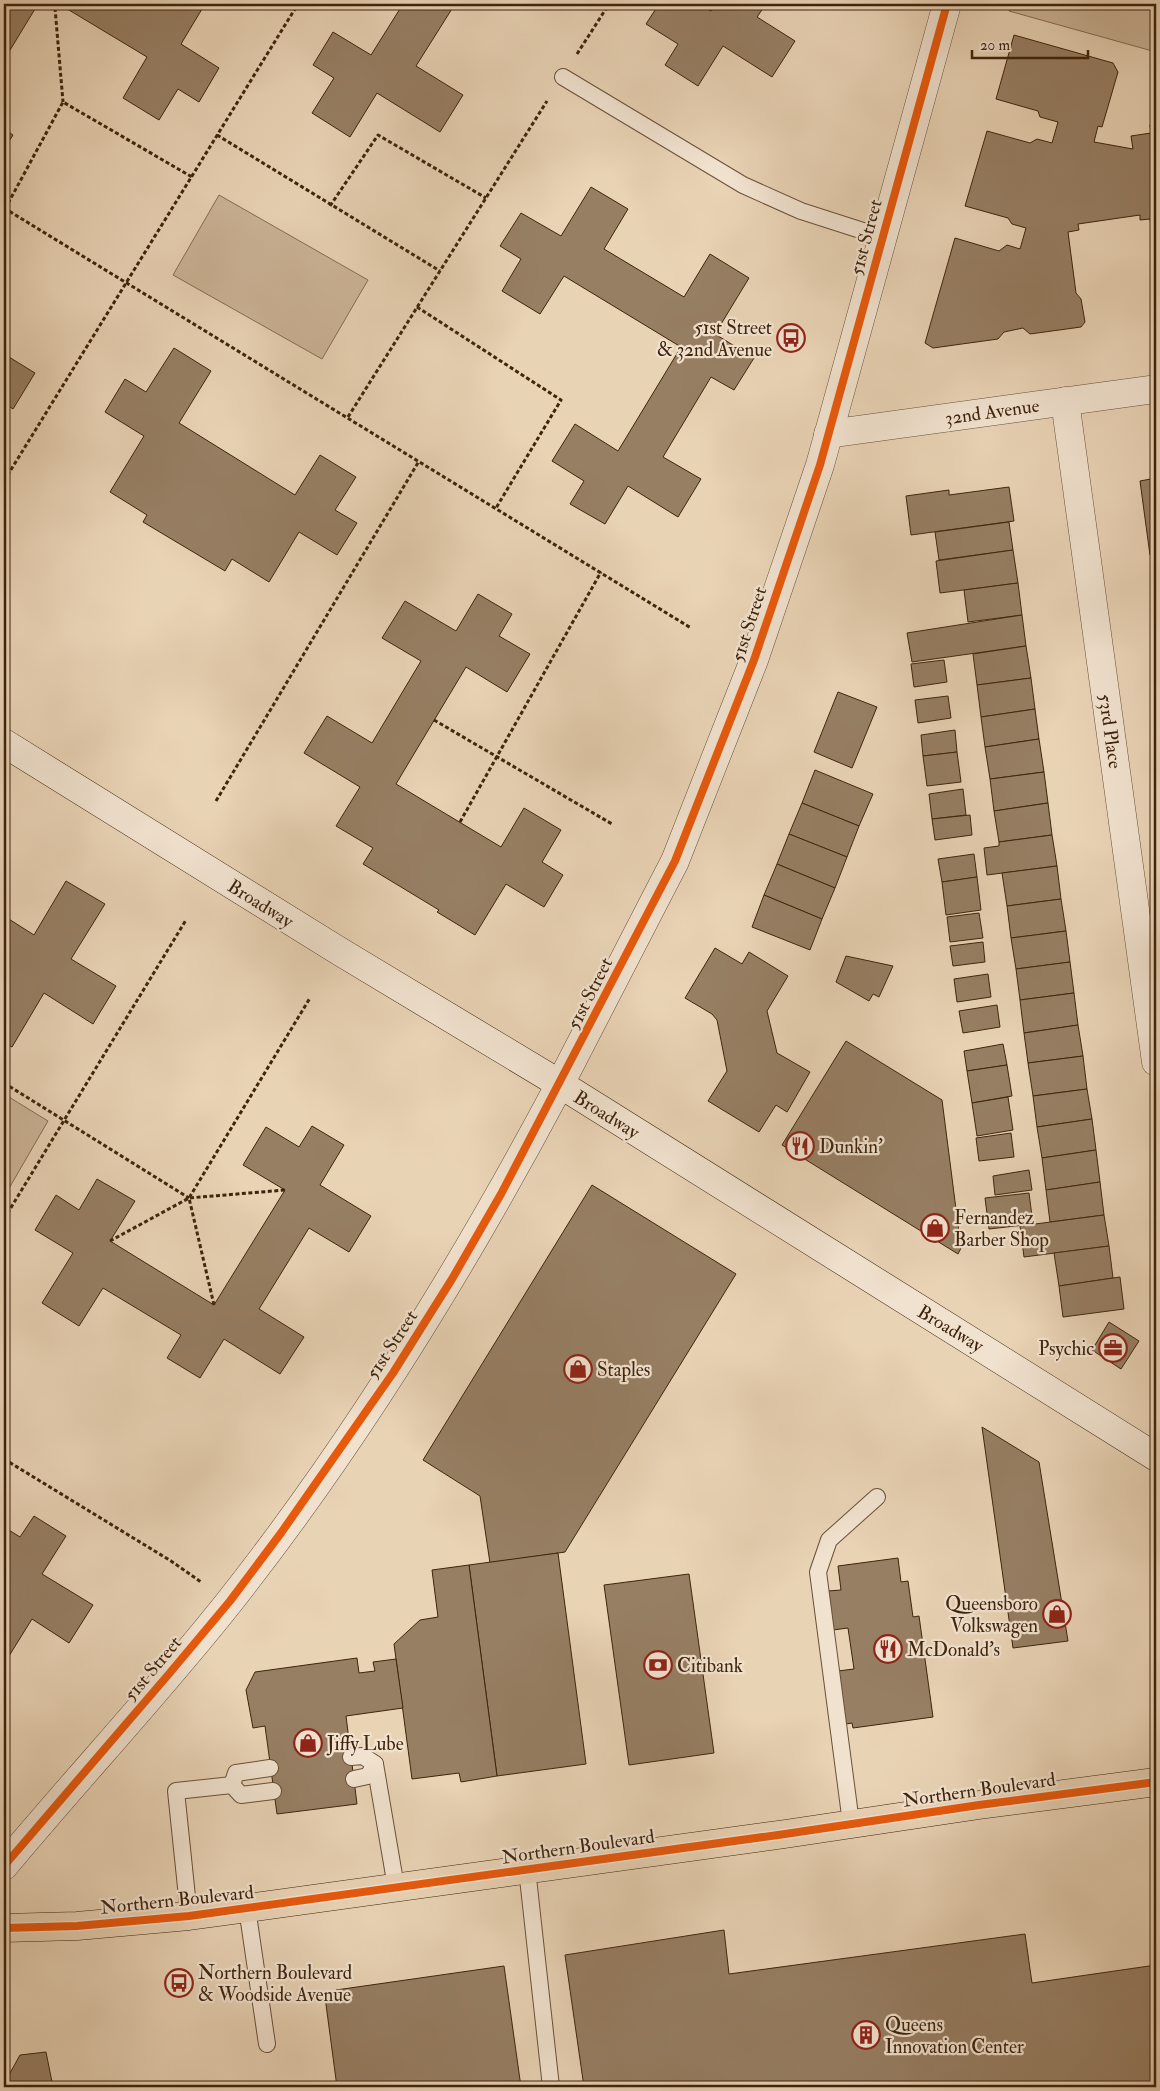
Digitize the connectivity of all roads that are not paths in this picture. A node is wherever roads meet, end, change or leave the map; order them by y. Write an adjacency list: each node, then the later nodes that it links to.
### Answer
1 (947, 4): 3 (street, 51st Street)
2 (563, 77): 3 (lane)
3 (882, 237): 6 (street, 51st Street)
4 (1156, 389): 5 (street, 32nd Avenue)
5 (1065, 401): 6 (street, 32nd Avenue); 8 (street, 53rd Place)
6 (828, 434): 9 (street, 51st Street)
7 (4, 743): 9 (street, Broadway)
8 (1156, 1062)
9 (560, 1084): 10 (street, Broadway); 20 (street, 51st Street)
10 (1156, 1457)
11 (877, 1497): 19 (lane)
12 (351, 1757): 13 (lane)
13 (375, 1764): 15 (lane); 22 (lane)
14 (270, 1768): 17 (lane)
15 (354, 1779)
16 (1156, 1782): 19 (main road, Northern Boulevard)
17 (232, 1786): 18 (lane); 24 (lane)
18 (273, 1791)
19 (851, 1823): 21 (main road, Northern Boulevard)
20 (4, 1866)
21 (527, 1869): 22 (main road, Northern Boulevard); 27 (lane)
22 (396, 1887): 23 (main road, Northern Boulevard)
23 (247, 1908): 24 (main road, Northern Boulevard); 26 (lane)
24 (189, 1916): 25 (main road, Northern Boulevard)
25 (4, 1928)
26 (267, 2044)
27 (551, 2087)

